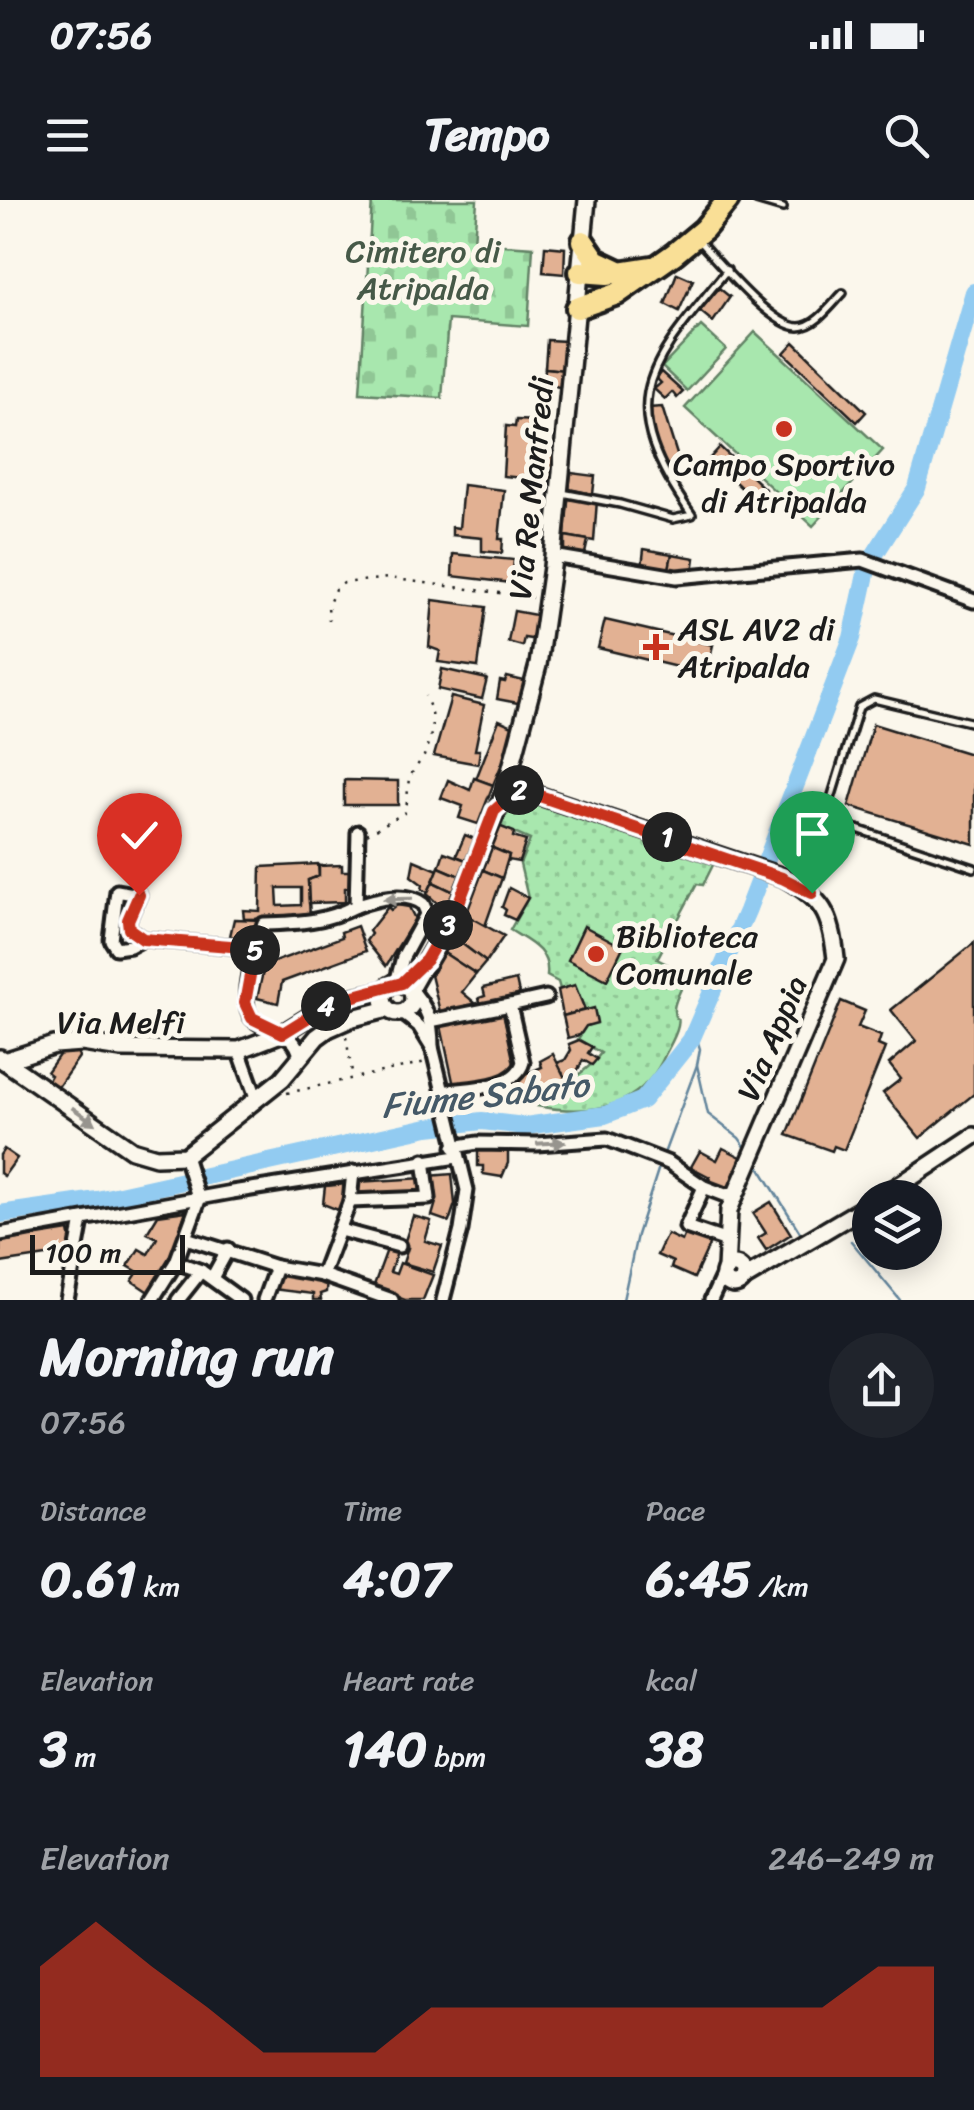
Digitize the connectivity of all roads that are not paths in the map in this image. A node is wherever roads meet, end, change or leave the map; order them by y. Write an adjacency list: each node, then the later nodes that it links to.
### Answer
1 (587, 200): 5 (street, Via Re Manfredi)
2 (728, 200): 6 (highway)
3 (756, 200): 4 (lane)
4 (783, 208)
5 (584, 232): 8 (highway); 10 (street, Via Re Manfredi)
6 (696, 237): 7 (highway); 9 (lane)
7 (652, 266): 8 (highway); 12 (highway)
8 (617, 270): 10 (highway)
9 (727, 270): 11 (lane); 13 (lane)
10 (580, 272): 12 (street, Via Re Manfredi)
11 (843, 293)
12 (577, 308): 13 (street, Via Re Manfredi)
13 (559, 493): 14 (street, Via Re Manfredi)
14 (553, 556): 15 (street); 17 (street, Via Re Manfredi)
15 (974, 601)
16 (974, 724): 19 (lane)
17 (514, 785): 23 (street); 42 (street, Via Appia)
18 (358, 836): 20 (street)
19 (974, 868)
20 (356, 906): 22 (street); 23 (street, one-way to 20)
21 (143, 939): 21 (street); 22 (street)
22 (255, 948): 28 (street)
23 (406, 980): 26 (street); 26 (street); 27 (street); 28 (street)
24 (546, 997): 25 (street)
25 (510, 1004): 27 (street); 33 (street)
26 (395, 1011): 30 (street); 31 (street)
27 (430, 1021): 30 (street)
28 (283, 1033): 29 (street); 31 (street)
29 (239, 1050): 32 (street, Via Melfi); 34 (street)
30 (434, 1054): 33 (street)
31 (300, 1057): 34 (street)
32 (2, 1059): 37 (street, one-way to 37)
33 (443, 1096): 36 (street)
34 (257, 1100): 37 (street)
35 (974, 1136): 40 (street)
36 (455, 1149): 38 (street); 41 (street, one-way to 41); 65 (street)
37 (185, 1156): 43 (street)
38 (424, 1160): 39 (street); 44 (street)
39 (353, 1172): 43 (street); 44 (street)
40 (907, 1180)
41 (704, 1187): 42 (street); 50 (street)
42 (736, 1192): 50 (street, Via Appia)
43 (199, 1197): 46 (street); 49 (street)
44 (350, 1201): 47 (street)
45 (852, 1215): 57 (street)
46 (82, 1220): 48 (street); 59 (street)
47 (340, 1230): 51 (street); 56 (street)
48 (0, 1234)
49 (186, 1238): 52 (street); 53 (street)
50 (726, 1240): 57 (street)
51 (399, 1246)
52 (228, 1250): 54 (street); 55 (street)
53 (176, 1262): 55 (street); 60 (street)
54 (276, 1266): 56 (street); 63 (street)
55 (206, 1274): 58 (street); 61 (street)
56 (322, 1275): 64 (street)
57 (733, 1281): 66 (street)
58 (225, 1296): 62 (street)
59 (67, 1300)
60 (152, 1300)
61 (178, 1300)
62 (241, 1300)
63 (264, 1300)
64 (392, 1300)
65 (443, 1300)
66 (712, 1300)

